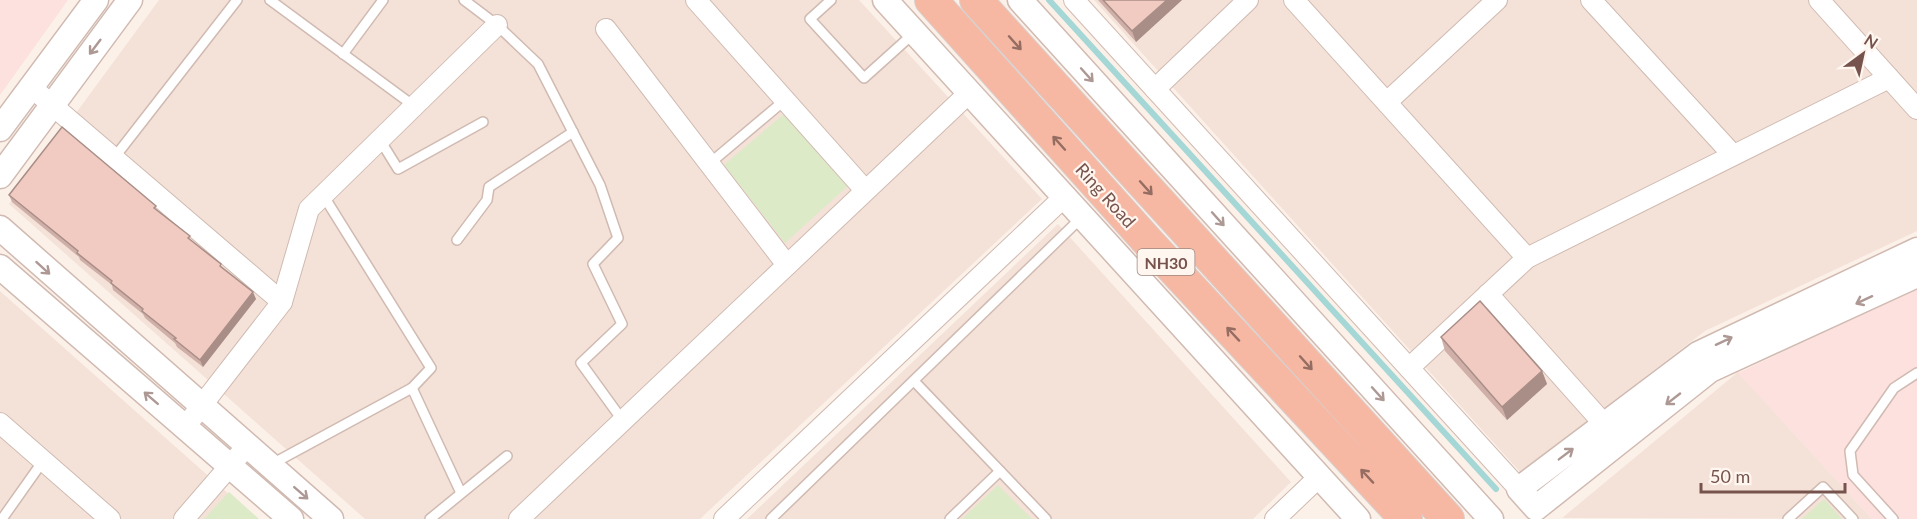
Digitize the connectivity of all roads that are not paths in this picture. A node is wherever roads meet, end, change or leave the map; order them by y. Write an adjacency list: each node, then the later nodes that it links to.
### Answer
1 (96, 0): 24 (street)
2 (130, 0): 29 (street, one-way to 29)
3 (237, 0): 37 (lane)
4 (270, 0): 22 (lane)
5 (383, 0): 22 (lane)
6 (464, 0): 19 (lane)
7 (696, 0): 27 (street)
8 (831, 0): 21 (lane)
9 (885, 0): 21 (street)
10 (931, 0): 85 (highway, Ring Road / NH30, one-way to 10)
11 (976, 0): 86 (highway, Ring Road / NH30, one-way to 86)
12 (1020, 0): 87 (street, one-way to 87)
13 (1074, 0): 25 (street)
14 (1248, 0): 25 (street)
15 (1294, 0): 28 (street)
16 (1497, 0): 28 (street)
17 (1591, 0): 36 (street)
18 (1819, 0): 23 (street)
19 (497, 25): 30 (street); 34 (lane)
20 (606, 29): 38 (street)
21 (914, 33): 26 (street)
22 (343, 54): 30 (lane)
23 (1889, 78): 31 (street); 36 (street)
24 (31, 87): 29 (street); 33 (street)
25 (1155, 89): 53 (street)
26 (969, 93): 40 (street); 42 (street)
27 (785, 100): 38 (lane); 40 (street)
28 (1387, 102): 47 (street)
29 (52, 105): 37 (street); 39 (street)
30 (414, 106): 35 (street)
31 (1917, 109)
32 (483, 122): 35 (lane)
33 (0, 129)
34 (573, 132): 45 (lane); 58 (lane)
35 (380, 140): 41 (street)
36 (1733, 155): 47 (street)
37 (114, 158): 52 (street)
38 (709, 164): 48 (street)
39 (0, 176)
40 (865, 190): 48 (street)
41 (323, 195): 52 (street); 56 (lane)
42 (1064, 197): 43 (street); 79 (street)
43 (1082, 217): 55 (lane); 68 (street)
44 (0, 228): 57 (street, one-way to 57)
45 (457, 240)
46 (1917, 250): 60 (street, one-way to 46)
47 (1527, 258): 51 (street)
48 (787, 265): 58 (street)
49 (0, 267): 61 (street, one-way to 49)
50 (1917, 275): 71 (street, one-way to 71)
51 (1488, 294): 53 (street); 60 (street)
52 (282, 302): 57 (street)
53 (1409, 368): 69 (street)
54 (1917, 373): 90 (lane)
55 (914, 381): 67 (lane); 80 (lane)
56 (412, 387): 65 (lane); 70 (lane)
57 (201, 406): 61 (street); 62 (street)
58 (622, 421): 78 (street)
59 (0, 423): 64 (street)
60 (1604, 424): 69 (street, one-way to 60)
61 (185, 427): 66 (street)
62 (247, 446): 65 (street); 66 (street)
63 (507, 456): 70 (lane)
64 (43, 461): 72 (lane); 73 (street)
65 (269, 465): 76 (street, one-way to 76)
66 (230, 466): 74 (street); 75 (street)
67 (1000, 471): 81 (lane); 82 (lane)
68 (1319, 477): 83 (street); 84 (street)
69 (1519, 489): 71 (street)
70 (461, 493): 77 (lane)
71 (1541, 514)
72 (2, 519)
73 (110, 519)
74 (184, 519)
75 (291, 519)
76 (331, 519)
77 (430, 519)
78 (519, 519)
79 (724, 519)
80 (771, 519)
81 (950, 519)
82 (1046, 519)
83 (1275, 519)
84 (1358, 519)
85 (1406, 519)
86 (1448, 519)
87 (1491, 519)
88 (1788, 519): 89 (lane)
89 (1853, 519)
90 (1893, 519)

